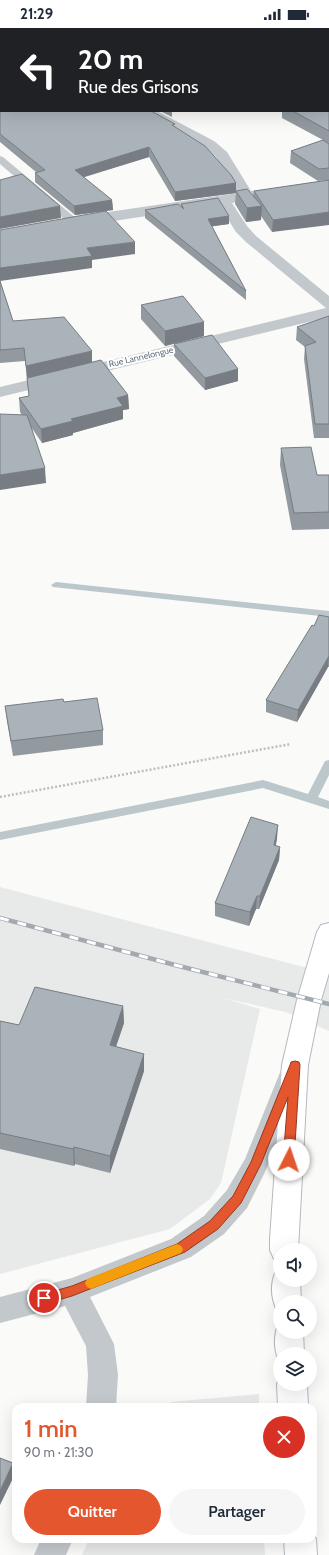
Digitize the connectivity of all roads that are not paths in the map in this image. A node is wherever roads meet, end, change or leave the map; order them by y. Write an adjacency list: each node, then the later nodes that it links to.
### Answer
1 (149, 112): 4 (street)
2 (0, 159): 6 (lane)
3 (276, 192): 4 (street)
4 (247, 197): 5 (street)
5 (223, 200): 6 (street); 8 (street)
6 (74, 222): 7 (street)
7 (59, 225)
8 (329, 304)
9 (329, 312): 10 (street, Rue Lannelongue)
10 (0, 392)
11 (329, 932): 12 (main road)
12 (295, 1065): 13 (main road); 14 (street)
13 (284, 1243)
14 (72, 1291): 15 (street); 17 (street)
15 (0, 1310)
16 (292, 1391): 18 (main road)
17 (101, 1403)
18 (293, 1403)
19 (55, 1543): 21 (street)
20 (300, 1543): 22 (main road)
21 (50, 1555)
22 (301, 1555)

